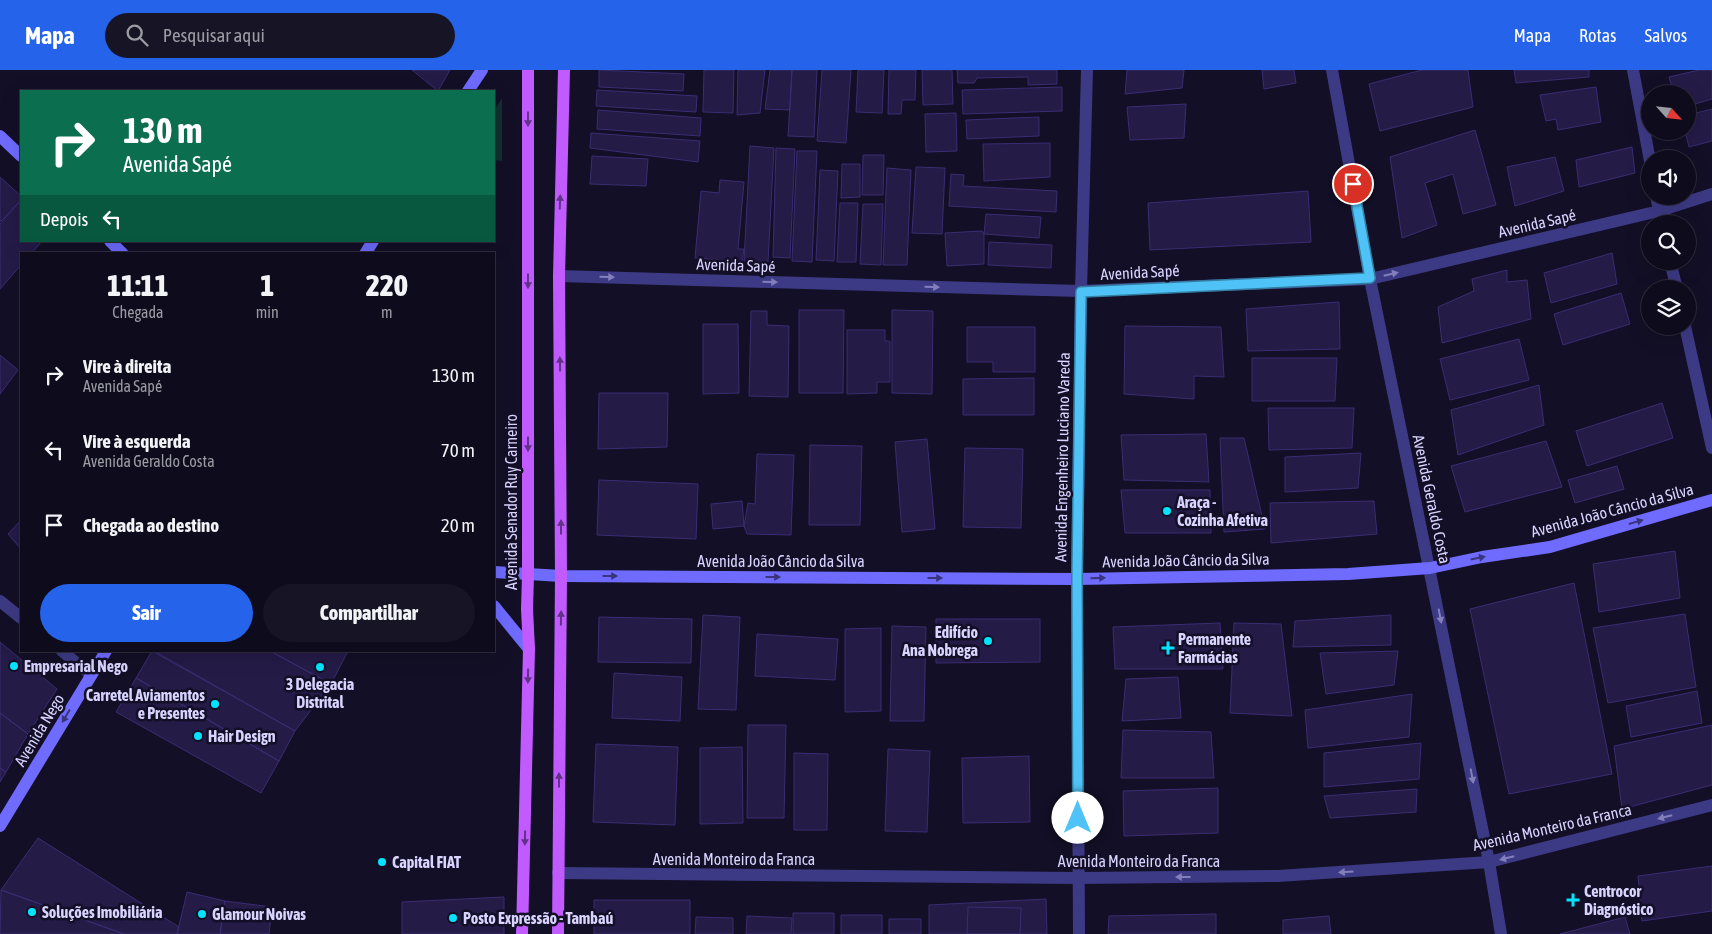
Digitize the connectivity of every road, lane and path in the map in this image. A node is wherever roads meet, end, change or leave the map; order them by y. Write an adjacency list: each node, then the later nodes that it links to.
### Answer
1 (482, 70): 7 (main road)
2 (528, 70): 25 (main road, Avenida Senador Ruy Carneiro, one-way to 25)
3 (564, 70): 17 (main road, one-way to 3)
4 (1087, 70): 19 (street, Avenida Engenheiro Luciano Vareda)
5 (1332, 70): 18 (street, Avenida Geraldo Costa)
6 (1633, 70): 9 (street)
7 (469, 90)
8 (0, 136): 10 (main road)
9 (1648, 150)
10 (20, 155)
11 (1712, 194): 13 (street, Avenida Sapé)
12 (1658, 205): 13 (street)
13 (1659, 211): 14 (street); 18 (street, Avenida Sapé, one-way to 13)
14 (1660, 215)
15 (111, 242): 16 (main road)
16 (121, 252)
17 (559, 276): 19 (street, Avenida Sapé, one-way to 19); 26 (main road, one-way to 17)
18 (1370, 278): 19 (street, Avenida Sapé); 23 (street, Avenida Geraldo Costa)
19 (1081, 292): 27 (street, Avenida Engenheiro Luciano Vareda)
20 (1687, 335): 21 (street)
21 (1712, 448)
22 (1712, 500): 23 (main road, Avenida João Câncio da Silva, one-way to 22)
23 (1430, 568): 27 (main road, Avenida João Câncio da Silva, one-way to 23); 37 (street, Avenida Geraldo Costa, one-way to 37)
24 (495, 572): 25 (main road, Avenida João Câncio da Silva)
25 (528, 575): 26 (main road, Avenida João Câncio da Silva); 31 (main road, Avenida Senador Ruy Carneiro)
26 (561, 576): 27 (main road, Avenida João Câncio da Silva, one-way to 27); 38 (main road, one-way to 26)
27 (1077, 579): 39 (street, Avenida Engenheiro Luciano Vareda)
28 (0, 601): 30 (street)
29 (495, 607): 31 (main road)
30 (20, 617)
31 (529, 649): 40 (main road, Avenida Senador Ruy Carneiro, one-way to 40)
32 (63, 652): 34 (street)
33 (105, 652): 34 (main road, Avenida Nego)
34 (91, 674): 36 (main road, Avenida Nego, one-way to 36)
35 (1712, 805): 37 (street, Avenida Monteiro da Franca, one-way to 37)
36 (0, 826)
37 (1489, 862): 39 (street, Avenida Monteiro da Franca, one-way to 39); 43 (street, Avenida Geraldo Costa)
38 (558, 873): 39 (street, Avenida Monteiro da Franca); 41 (main road)
39 (1079, 878): 42 (street, Avenida Engenheiro Luciano Vareda)
40 (522, 934)
41 (558, 934)
42 (1079, 934)
43 (1501, 934)

